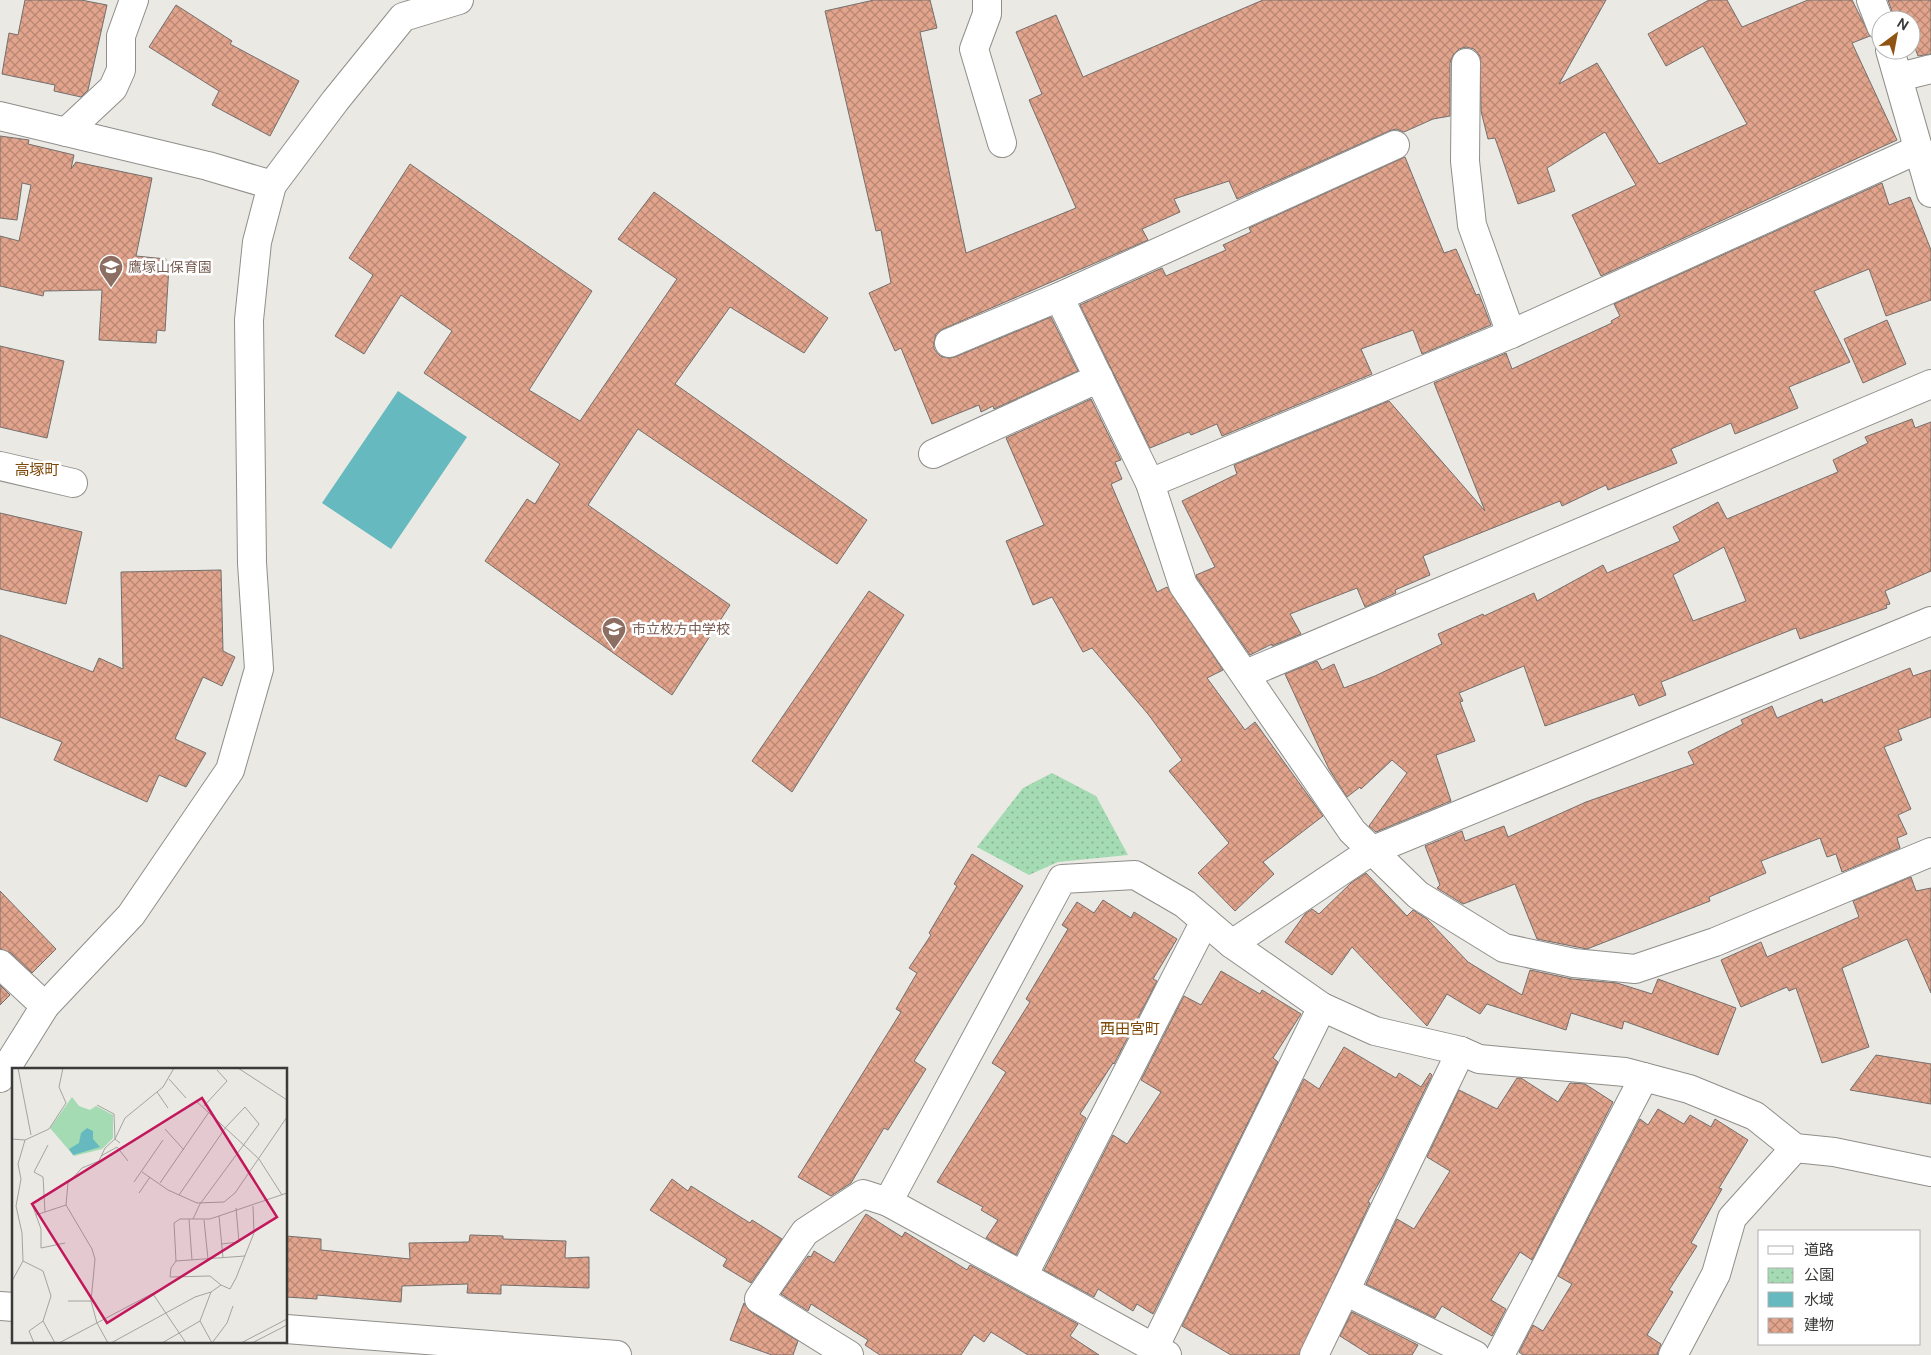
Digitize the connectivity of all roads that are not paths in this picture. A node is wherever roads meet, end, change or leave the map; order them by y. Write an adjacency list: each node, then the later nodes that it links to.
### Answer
1 (134, 0): 9 (street)
2 (459, 0): 13 (street)
3 (988, 0): 10 (street)
4 (1893, 60): 7 (street)
5 (1466, 62): 16 (street)
6 (1931, 69): 7 (street)
7 (1899, 77): 12 (street)
8 (0, 116): 9 (street)
9 (66, 132): 13 (street)
10 (1002, 143)
11 (1395, 145): 15 (street)
12 (1919, 149): 14 (street); 16 (street)
13 (272, 185): 31 (street)
14 (1931, 193)
15 (1060, 297): 17 (street); 18 (street)
16 (1511, 334): 23 (street)
17 (949, 343)
18 (1099, 378): 20 (street); 23 (street)
19 (1931, 384): 25 (street)
20 (933, 454)
21 (0, 466): 22 (street)
22 (73, 483)
23 (1150, 483): 25 (street)
24 (1931, 620): 26 (street)
25 (1246, 674): 26 (street)
26 (1370, 851): 27 (street); 29 (street)
27 (1931, 852)
28 (1205, 921): 29 (street); 38 (street); 39 (street)
29 (1232, 944): 32 (street)
30 (0, 964): 31 (street)
31 (45, 1006): 35 (street)
32 (1322, 1007): 33 (street); 43 (street)
33 (1461, 1051): 34 (street); 40 (street)
34 (1644, 1077): 36 (street); 48 (street)
35 (0, 1078)
36 (1795, 1148): 37 (street); 49 (street)
37 (1931, 1172)
38 (888, 1202): 39 (street); 45 (street)
39 (1023, 1276): 43 (street)
40 (1345, 1291): 46 (street); 47 (street)
41 (288, 1328): 42 (street)
42 (527, 1351): 44 (street)
43 (1161, 1352)
44 (617, 1355)
45 (849, 1355)
46 (1314, 1355)
47 (1475, 1355)
48 (1500, 1355)
49 (1673, 1355)

